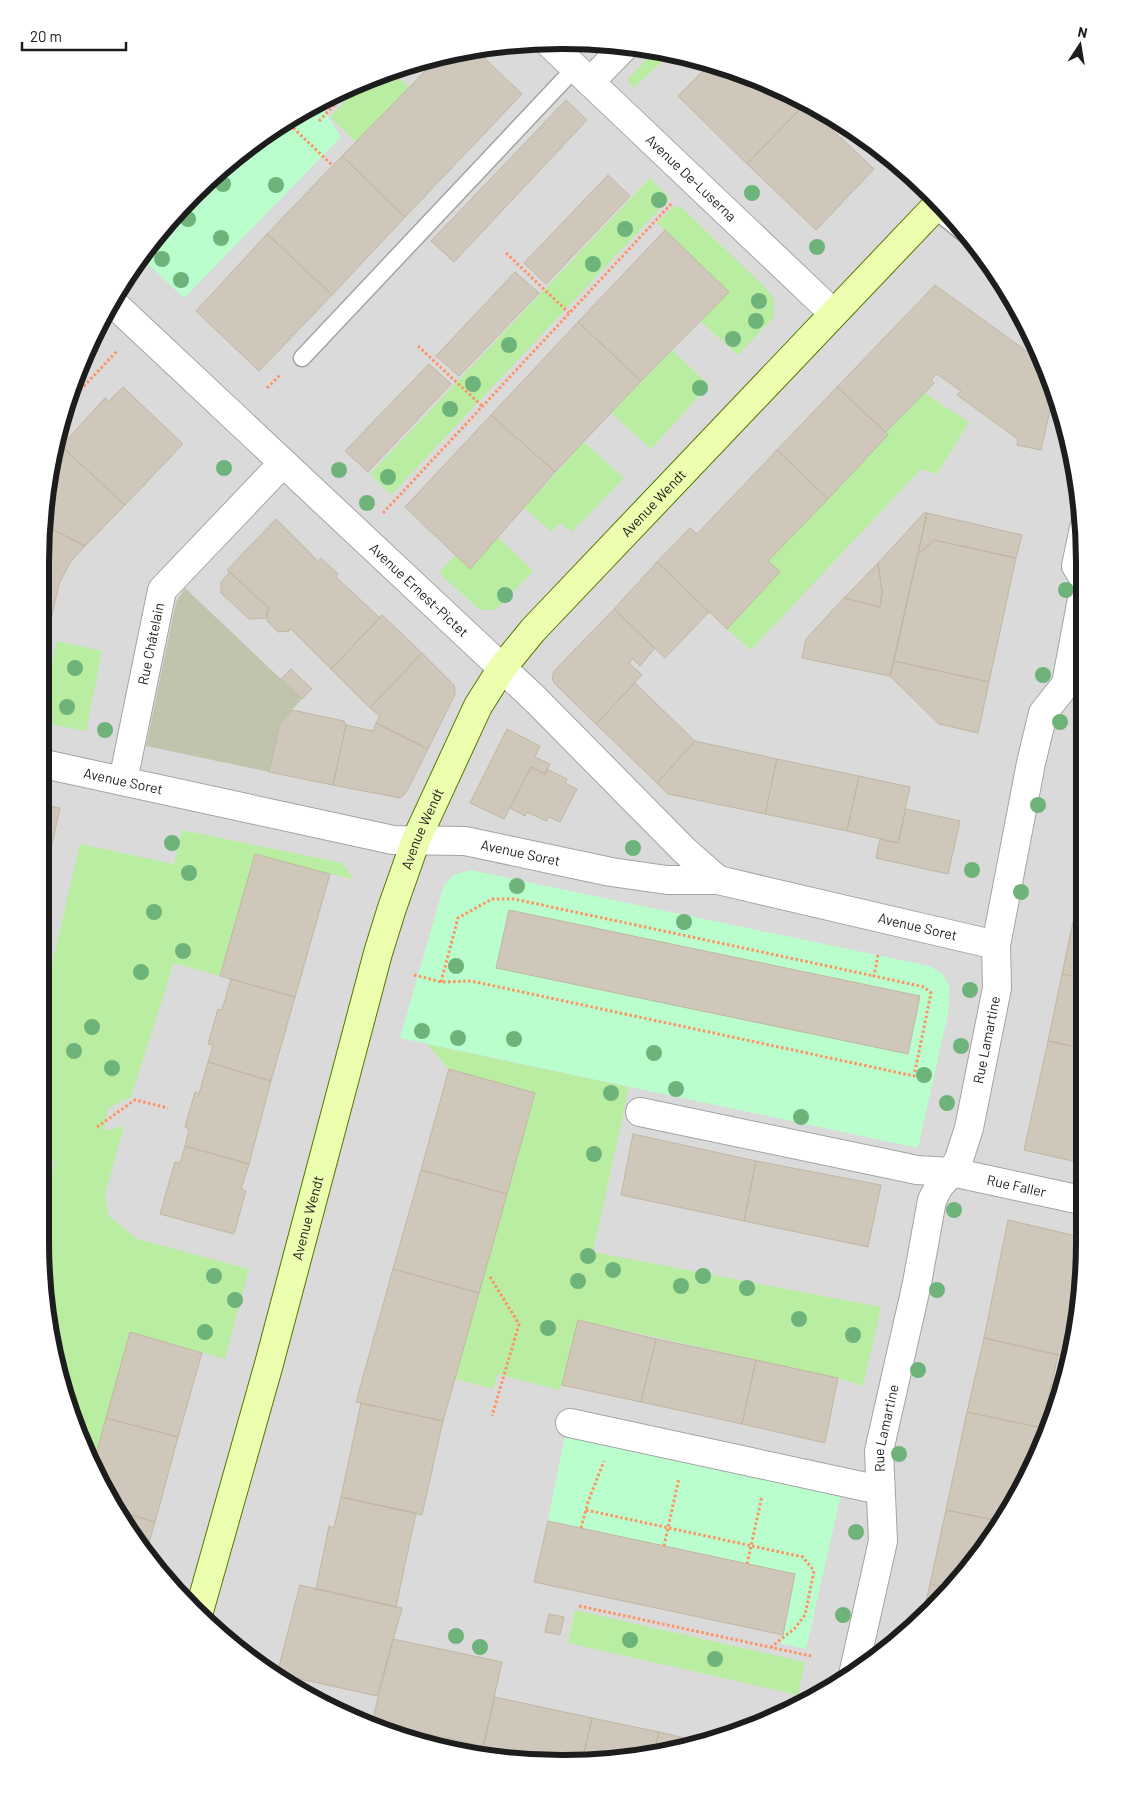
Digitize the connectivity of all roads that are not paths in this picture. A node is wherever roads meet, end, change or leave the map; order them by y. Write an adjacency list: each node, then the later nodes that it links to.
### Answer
1 (556, 49): 3 (street, Avenue De-Luserna)
2 (617, 52): 3 (street)
3 (583, 75): 6 (street, Avenue De-Luserna); 7 (lane)
4 (934, 208): 6 (main road, Avenue Wendt)
5 (117, 307): 8 (street, Avenue Ernest-Pictet)
6 (833, 313): 10 (main road, Avenue Wendt)
7 (302, 358)
8 (283, 463): 10 (street, Avenue Ernest-Pictet); 12 (street, Rue Châtelain)
9 (1076, 631): 15 (street, Rue Lamartine)
10 (502, 668): 13 (main road, Avenue Wendt); 14 (street, Avenue Ernest-Pictet)
11 (49, 765): 12 (street, Avenue Soret)
12 (123, 781): 13 (street, Avenue Soret)
13 (416, 840): 14 (street, Avenue Soret); 21 (main road, Avenue Wendt)
14 (718, 880): 15 (street, Avenue Soret)
15 (996, 944): 17 (street, Rue Lamartine)
16 (640, 1112): 17 (street, Rue Faller)
17 (952, 1172): 18 (street, Rue Faller); 20 (street, Rue Lamartine)
18 (1076, 1199)
19 (570, 1422): 20 (street, Rue Lamartine)
20 (880, 1490): 22 (street, Rue Lamartine)
21 (201, 1607)
22 (856, 1663)

